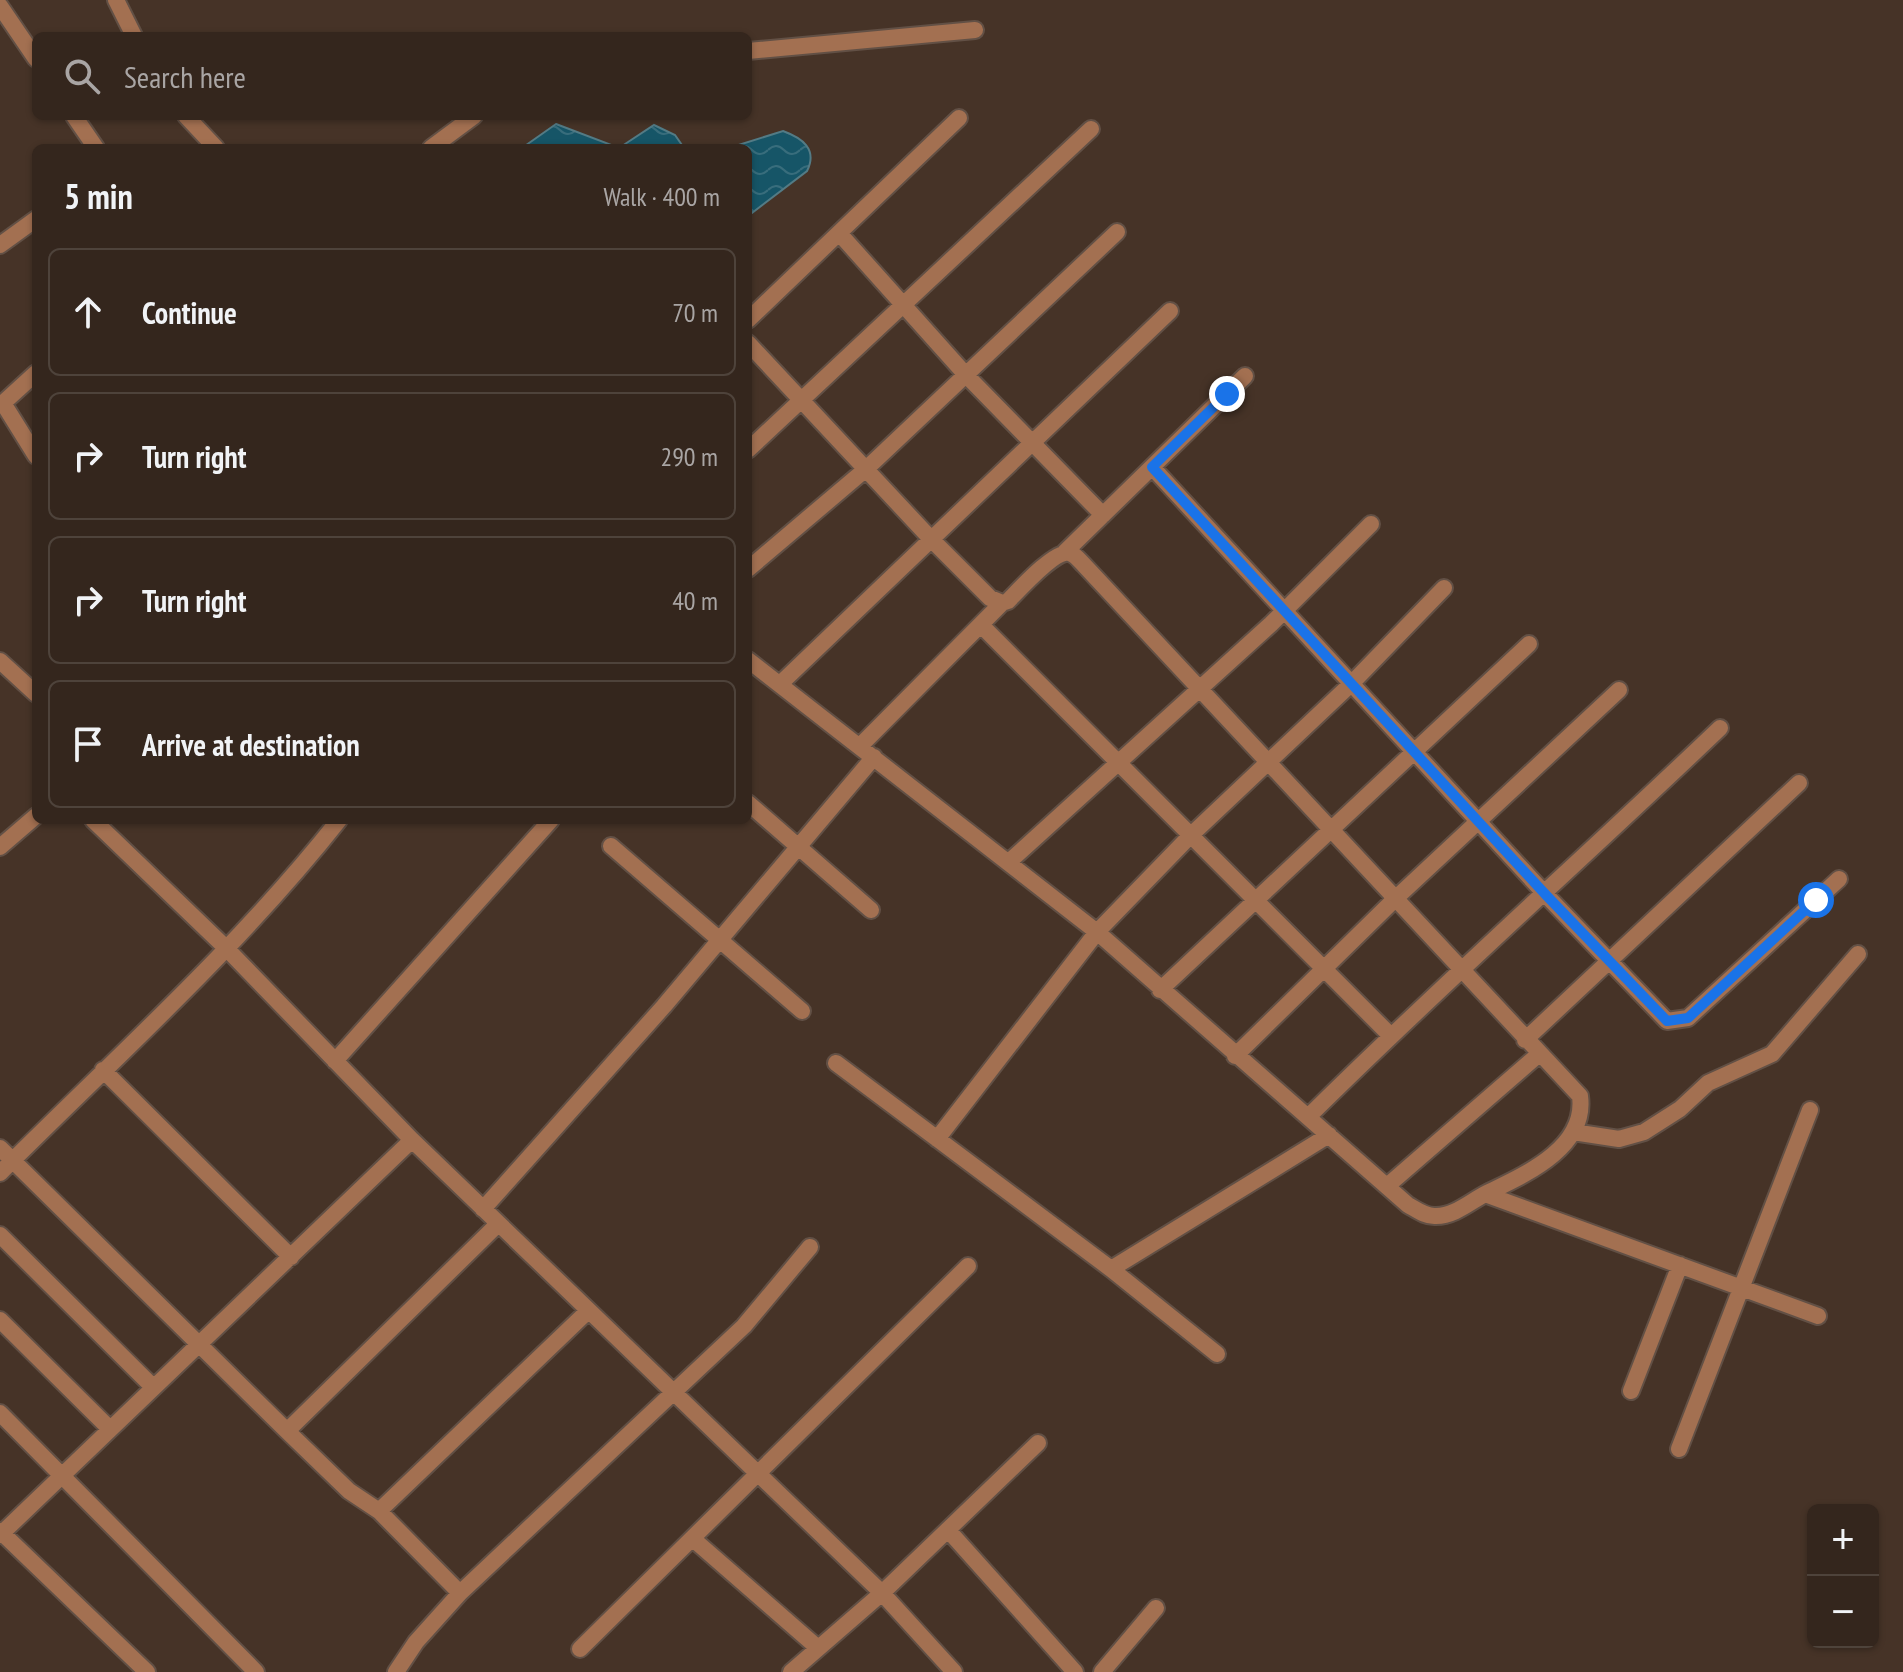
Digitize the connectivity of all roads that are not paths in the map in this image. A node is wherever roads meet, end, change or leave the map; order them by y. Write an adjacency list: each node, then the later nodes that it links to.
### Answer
1 (116, 0): 4 (street)
2 (0, 6): 6 (street)
3 (975, 30): 5 (street)
4 (132, 32)
5 (752, 51)
6 (32, 53)
7 (959, 118): 17 (street)
8 (77, 120): 12 (street)
9 (190, 120): 13 (street)
10 (469, 120): 14 (street)
11 (1091, 129): 19 (street)
12 (93, 144)
13 (212, 144)
14 (436, 144)
15 (32, 222): 18 (street)
16 (1117, 232): 23 (street)
17 (839, 233): 19 (street); 21 (street)
18 (0, 245)
19 (903, 302): 23 (street); 26 (street)
20 (1170, 311): 27 (street)
21 (752, 316)
22 (752, 347): 26 (street)
23 (966, 375): 27 (street); 31 (street)
24 (1245, 376): 30 (street)
25 (32, 377): 29 (street)
26 (803, 400): 28 (street); 31 (street)
27 (1033, 444): 32 (street); 34 (street)
28 (752, 446)
29 (32, 450)
30 (1152, 467): 32 (street); 39 (street)
31 (866, 469): 34 (street); 36 (street)
32 (1103, 515): 35 (street)
33 (1371, 524): 39 (street)
34 (931, 539): 38 (street); 44 (street)
35 (1065, 552): 38 (street); 46 (street)
36 (752, 566)
37 (1444, 588): 45 (street)
38 (1002, 603): 40 (street)
39 (1285, 608): 45 (street); 46 (street)
40 (982, 626): 50 (street); 54 (street)
41 (1529, 644): 51 (street)
42 (0, 661): 47 (street)
43 (752, 663): 44 (street)
44 (780, 684): 50 (street)
45 (1351, 684): 51 (street); 53 (street)
46 (1198, 689): 53 (street); 54 (street)
47 (32, 690)
48 (1619, 690): 58 (street)
49 (1720, 728): 69 (street)
50 (860, 746): 52 (street)
51 (1415, 752): 58 (street); 62 (street)
52 (874, 757): 66 (street); 67 (street)
53 (1268, 759): 62 (street); 63 (street)
54 (1120, 761): 63 (street); 67 (street)
55 (1799, 783): 77 (street)
56 (752, 807): 66 (street)
57 (32, 819): 65 (street)
58 (1479, 822): 69 (street); 70 (street)
59 (97, 824): 75 (street)
60 (336, 824): 75 (street)
61 (547, 824): 86 (street)
62 (1332, 828): 70 (street); 71 (street)
63 (1190, 836): 71 (street); 73 (street)
64 (611, 846): 74 (street)
65 (0, 847)
66 (798, 847): 72 (street); 74 (street)
67 (1010, 861): 73 (street)
68 (1839, 879): 77 (street)
69 (1546, 895): 77 (street); 79 (street)
70 (1396, 898): 78 (street); 79 (street)
71 (1258, 902): 78 (street); 80 (street)
72 (871, 910)
73 (1097, 932): 80 (street); 93 (street)
74 (720, 939): 81 (street); 98 (street)
75 (226, 948): 86 (street); 88 (street)
76 (1858, 954): 91 (street)
77 (1610, 963): 83 (street)
78 (1324, 968): 82 (street); 85 (street)
79 (1462, 969): 82 (street); 83 (street)
80 (1160, 990): 85 (street)
81 (802, 1011)
82 (1390, 1035): 90 (street)
83 (1525, 1040): 84 (street)
84 (1538, 1055): 91 (street); 96 (street)
85 (1235, 1056): 90 (street)
86 (335, 1061): 94 (street)
87 (836, 1063): 93 (street)
88 (103, 1070): 95 (street); 102 (street)
89 (1810, 1110): 106 (street)
90 (1308, 1117): 92 (street)
91 (1573, 1132): 97 (street)
92 (1329, 1135): 96 (street); 105 (street)
93 (937, 1139): 105 (street)
94 (412, 1140): 98 (street); 102 (street)
95 (4, 1160): 110 (street)
96 (1387, 1186): 97 (street)
97 (1485, 1194): 103 (street)
98 (483, 1209): 99 (street)
99 (498, 1224): 107 (street); 117 (street)
100 (0, 1235): 112 (street)
101 (810, 1247): 114 (street)
102 (291, 1257): 110 (street)
103 (1680, 1265): 106 (street); 113 (street)
104 (968, 1266): 121 (street)
105 (1111, 1269): 111 (street)
106 (1741, 1287): 108 (street); 119 (street)
107 (588, 1311): 114 (street); 122 (street)
108 (1818, 1316)
109 (0, 1320): 116 (street)
110 (201, 1344): 112 (street); 117 (street)
111 (1217, 1354)
112 (153, 1387): 116 (street)
113 (1631, 1391)
114 (672, 1392): 121 (street); 126 (street)
115 (0, 1413): 120 (street)
116 (109, 1428): 120 (street)
117 (287, 1431): 122 (street)
118 (1038, 1443): 123 (street)
119 (1679, 1449)
120 (62, 1474): 124 (street); 133 (street)
121 (759, 1476): 125 (street); 127 (street)
122 (379, 1511): 126 (street)
123 (948, 1530): 127 (street); 136 (street)
124 (1, 1533): 132 (street)
125 (693, 1539): 129 (street); 130 (street)
126 (460, 1593): 134 (street)
127 (882, 1593): 129 (street); 135 (street)
128 (1156, 1608): 137 (street)
129 (818, 1648): 131 (street)
130 (580, 1649)
131 (798, 1670)
132 (147, 1672)
133 (256, 1672)
134 (396, 1672)
135 (954, 1672)
136 (1075, 1672)
137 (1102, 1672)

